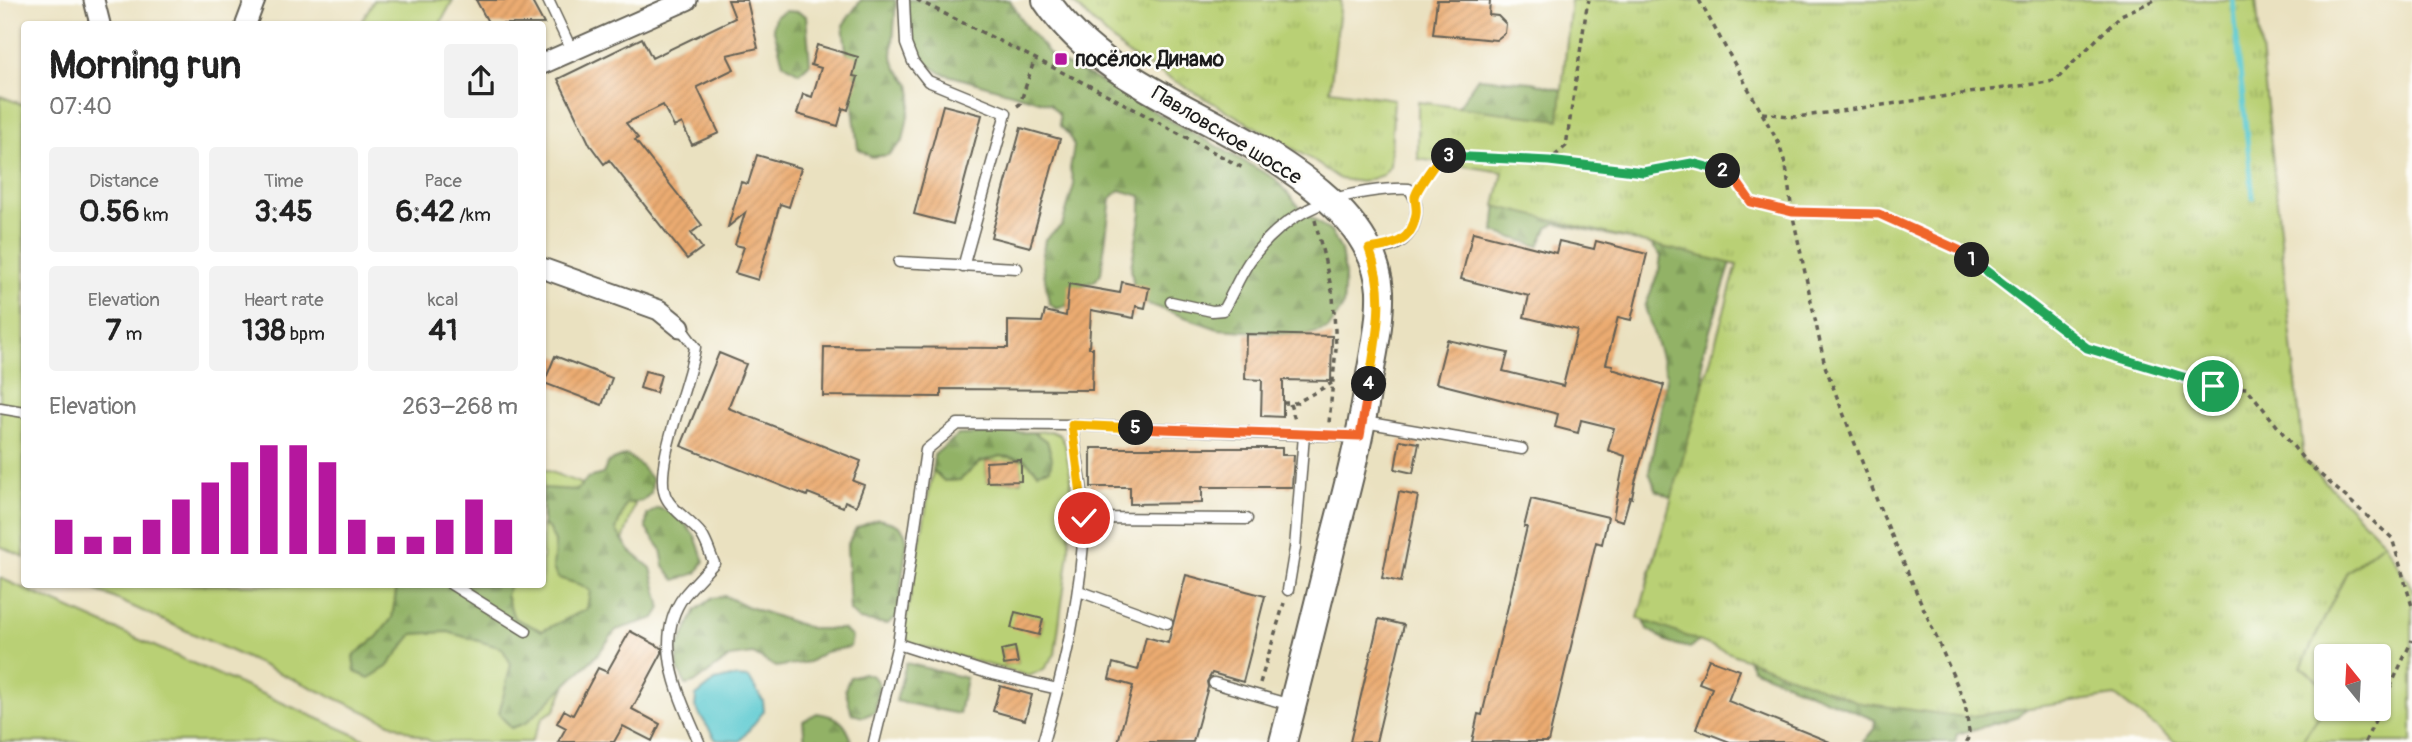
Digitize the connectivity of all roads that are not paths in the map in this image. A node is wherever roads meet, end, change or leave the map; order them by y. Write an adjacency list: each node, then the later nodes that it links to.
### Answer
1 (94, 0): 7 (street)
2 (255, 0): 8 (street)
3 (548, 0): 9 (lane)
4 (687, 0): 9 (street)
5 (904, 0): 14 (lane)
6 (1046, 0): 11 (main road, Павловское шоссе)
7 (99, 21)
8 (247, 21)
9 (572, 51): 10 (street)
10 (546, 62)
11 (1317, 204): 12 (main road, Павловское шоссе); 12 (lane); 17 (lane)
12 (1369, 249): 22 (main road, Павловское шоссе)
13 (899, 262): 14 (lane)
14 (963, 267): 15 (lane)
15 (1017, 268)
16 (546, 269): 18 (street)
17 (1171, 302)
18 (680, 327): 36 (lane)
19 (0, 408): 20 (lane)
20 (21, 412)
21 (1072, 425): 23 (lane); 25 (lane); 32 (lane)
22 (1361, 429): 23 (lane); 24 (lane); 35 (main road, Павловское шоссе)
23 (1304, 435): 28 (lane)
24 (1522, 449)
25 (1084, 518): 26 (lane); 29 (lane)
26 (1247, 519)
27 (457, 588): 31 (lane)
28 (1288, 590)
29 (1079, 591): 30 (lane); 34 (lane)
30 (1167, 623)
31 (526, 631)
32 (898, 644): 34 (lane); 37 (lane)
33 (1214, 683): 35 (lane)
34 (1058, 689): 38 (lane)
35 (1292, 706): 39 (main road, Павловское шоссе)
36 (699, 742)
37 (874, 742)
38 (1043, 742)
39 (1283, 742)

